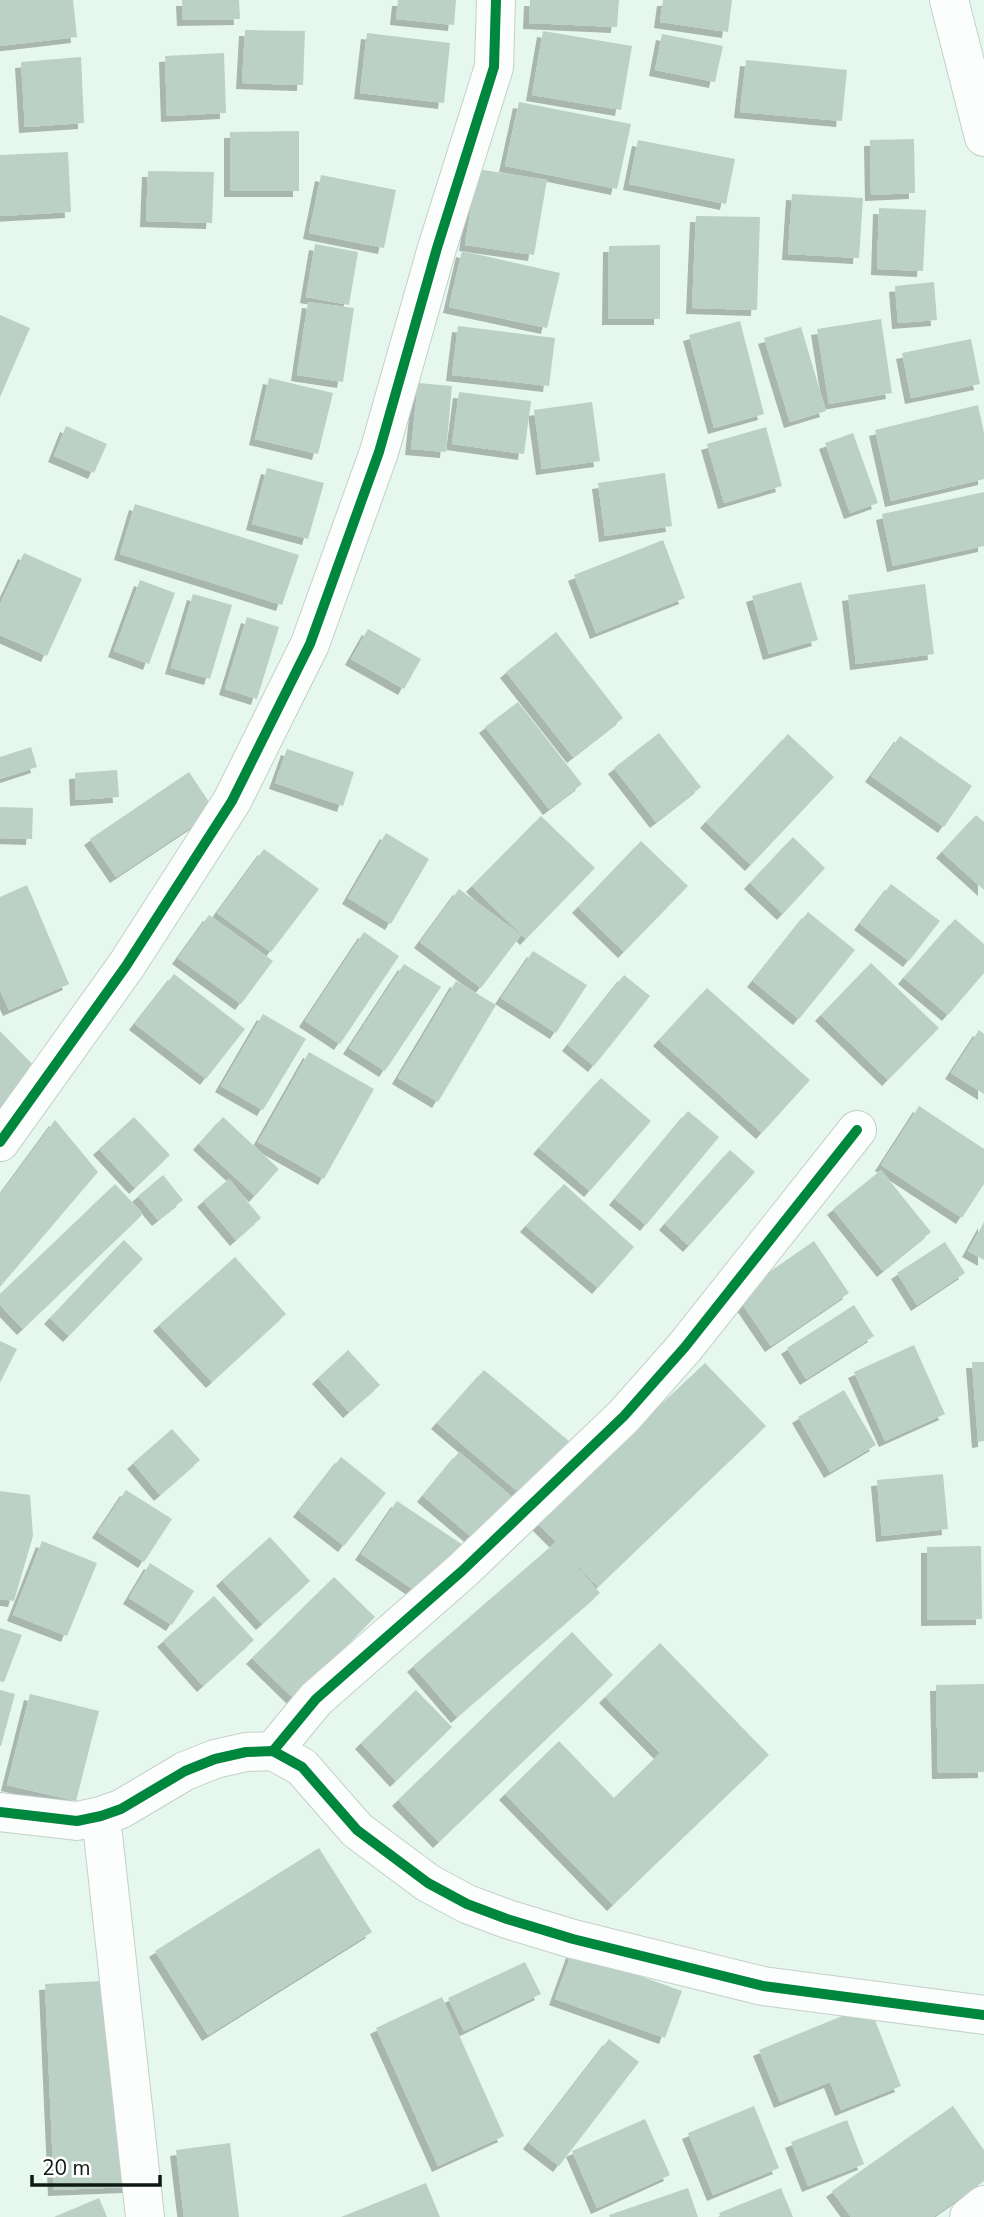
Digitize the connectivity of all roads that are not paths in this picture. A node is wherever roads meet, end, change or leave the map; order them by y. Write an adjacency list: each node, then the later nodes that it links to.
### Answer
1 (496, 0): 5 (main road)
2 (949, 0): 3 (main road)
3 (984, 137)
4 (857, 1130): 6 (main road)
5 (0, 1142)
6 (273, 1751): 8 (main road); 9 (main road)
7 (0, 1812): 8 (main road)
8 (101, 1816): 11 (main road)
9 (984, 2015)
10 (984, 2205): 12 (main road)
11 (145, 2217)
12 (969, 2217)

